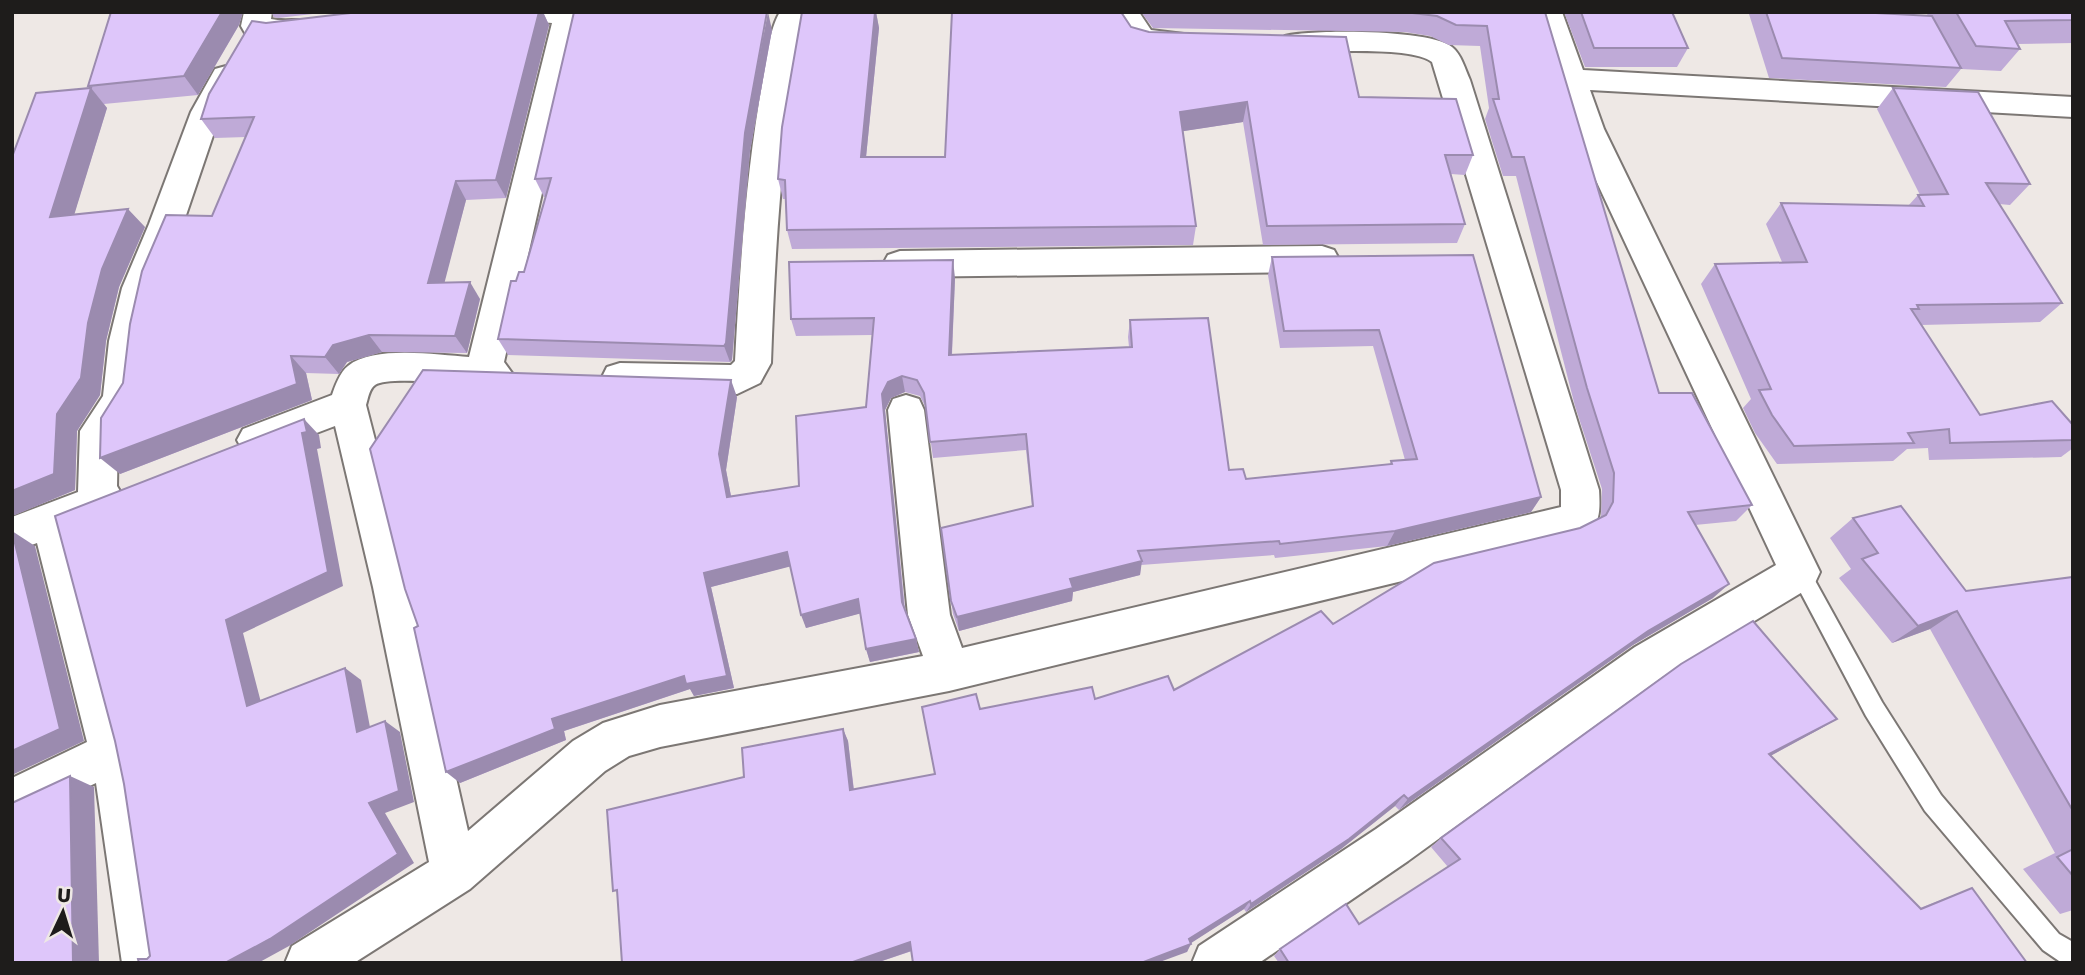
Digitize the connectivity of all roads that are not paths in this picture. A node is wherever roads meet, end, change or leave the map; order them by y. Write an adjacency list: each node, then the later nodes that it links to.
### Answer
1 (487, 12): 6 (street)
2 (504, 12): 15 (street)
3 (856, 12): 17 (street)
4 (1065, 12): 9 (street)
5 (1548, 12): 11 (street)
6 (473, 13)
7 (257, 19): 8 (street); 22 (street)
8 (336, 24)
9 (1211, 42)
10 (1267, 43): 26 (street)
11 (1570, 79): 12 (street); 25 (street)
12 (2073, 107)
13 (1356, 259): 14 (street)
14 (869, 264)
15 (483, 373): 16 (street); 18 (street)
16 (523, 374)
17 (590, 376)
18 (348, 405): 20 (street); 29 (street)
19 (906, 410): 26 (street)
20 (223, 453)
21 (135, 487): 22 (street)
22 (97, 501): 23 (street)
23 (50, 519): 24 (street); 27 (street)
24 (12, 534)
25 (1800, 572): 30 (lane); 33 (street)
26 (949, 671): 29 (street)
27 (112, 753): 28 (street); 31 (street)
28 (12, 801)
29 (454, 873): 32 (street)
30 (2073, 956)
31 (146, 963)
32 (309, 963)
33 (1216, 963)

